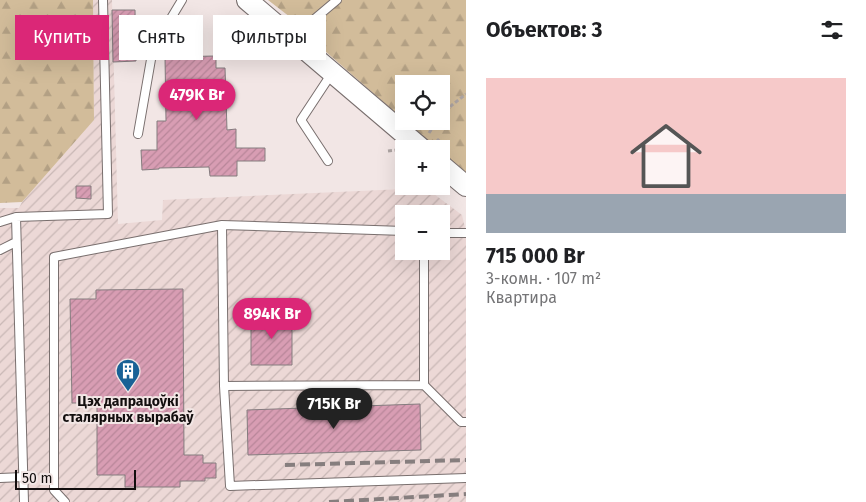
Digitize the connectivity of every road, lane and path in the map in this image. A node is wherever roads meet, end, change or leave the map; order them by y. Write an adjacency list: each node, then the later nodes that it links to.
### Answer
1 (103, 0): 16 (lane)
2 (182, 0): 11 (lane)
3 (247, 0): 5 (street)
4 (337, 0): 6 (lane)
5 (264, 15)
6 (319, 15)
7 (316, 60): 8 (street)
8 (332, 74): 12 (street); 13 (lane)
9 (466, 94): 10 (path)
10 (450, 107)
11 (138, 134)
12 (411, 140)
13 (328, 161)
14 (450, 173): 15 (street)
15 (466, 186)
16 (16, 217): 17 (lane); 22 (lane)
17 (0, 222)
18 (222, 225): 19 (lane); 26 (lane); 32 (lane)
19 (395, 231)
20 (450, 233): 21 (lane)
21 (466, 233)
22 (16, 242): 23 (lane); 28 (lane)
23 (0, 250)
24 (424, 260): 25 (lane)
25 (424, 385): 26 (lane); 27 (lane)
26 (224, 386): 30 (lane)
27 (466, 422)
28 (23, 477): 29 (lane); 31 (lane)
29 (0, 478)
30 (466, 478)
31 (24, 502)
32 (65, 502)

